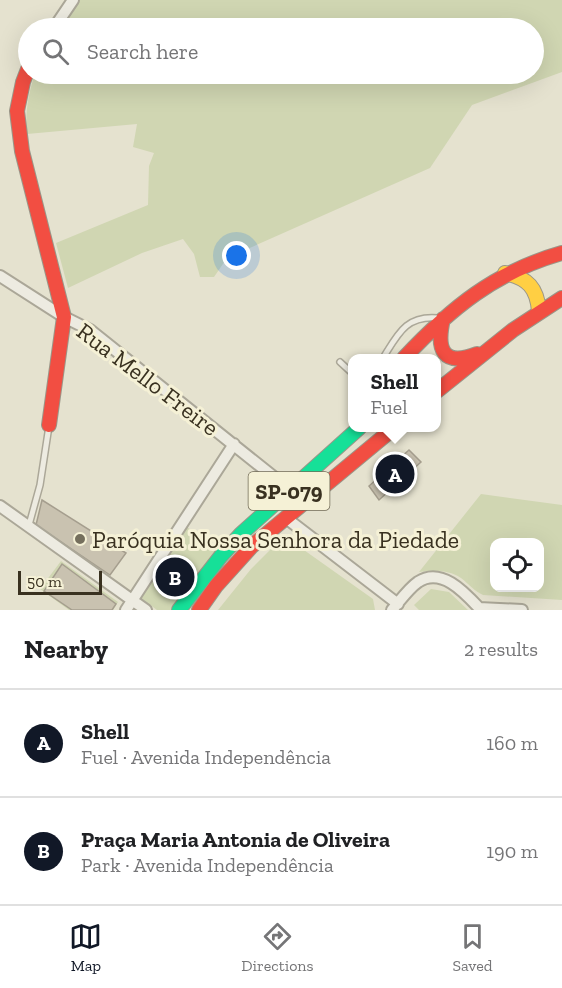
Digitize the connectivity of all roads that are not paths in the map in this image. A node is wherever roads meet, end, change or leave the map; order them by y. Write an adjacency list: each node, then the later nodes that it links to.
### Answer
1 (73, 0): 2 (street)
2 (61, 18)
3 (23, 84): 9 (main road)
4 (562, 253): 5 (main road)
5 (505, 273): 8 (main road); 10 (main road)
6 (0, 276): 9 (street, Rua Mello Freire)
7 (562, 298): 8 (main road)
8 (539, 311): 11 (main road)
9 (64, 317): 17 (main road); 20 (street, Rua Mello Freire)
10 (442, 319): 11 (main road); 12 (lane); 13 (main road)
11 (486, 350): 16 (main road)
12 (386, 354)
13 (408, 354)
14 (340, 362): 15 (lane)
15 (348, 369)
16 (441, 388)
17 (49, 425): 24 (lane)
18 (354, 432): 21 (main road, SP-079)
19 (389, 432): 23 (main road, SP-079)
20 (234, 444): 21 (street, Rua Mello Freire); 25 (street)
21 (290, 490): 29 (main road, SP-079)
22 (0, 506): 24 (street)
23 (286, 518): 26 (street); 30 (main road, SP-079)
24 (28, 527): 25 (street)
25 (129, 605): 28 (street)
26 (395, 607): 27 (street)
27 (480, 609): 31 (street)
28 (146, 610)
29 (179, 610)
30 (199, 610)
31 (522, 610)

